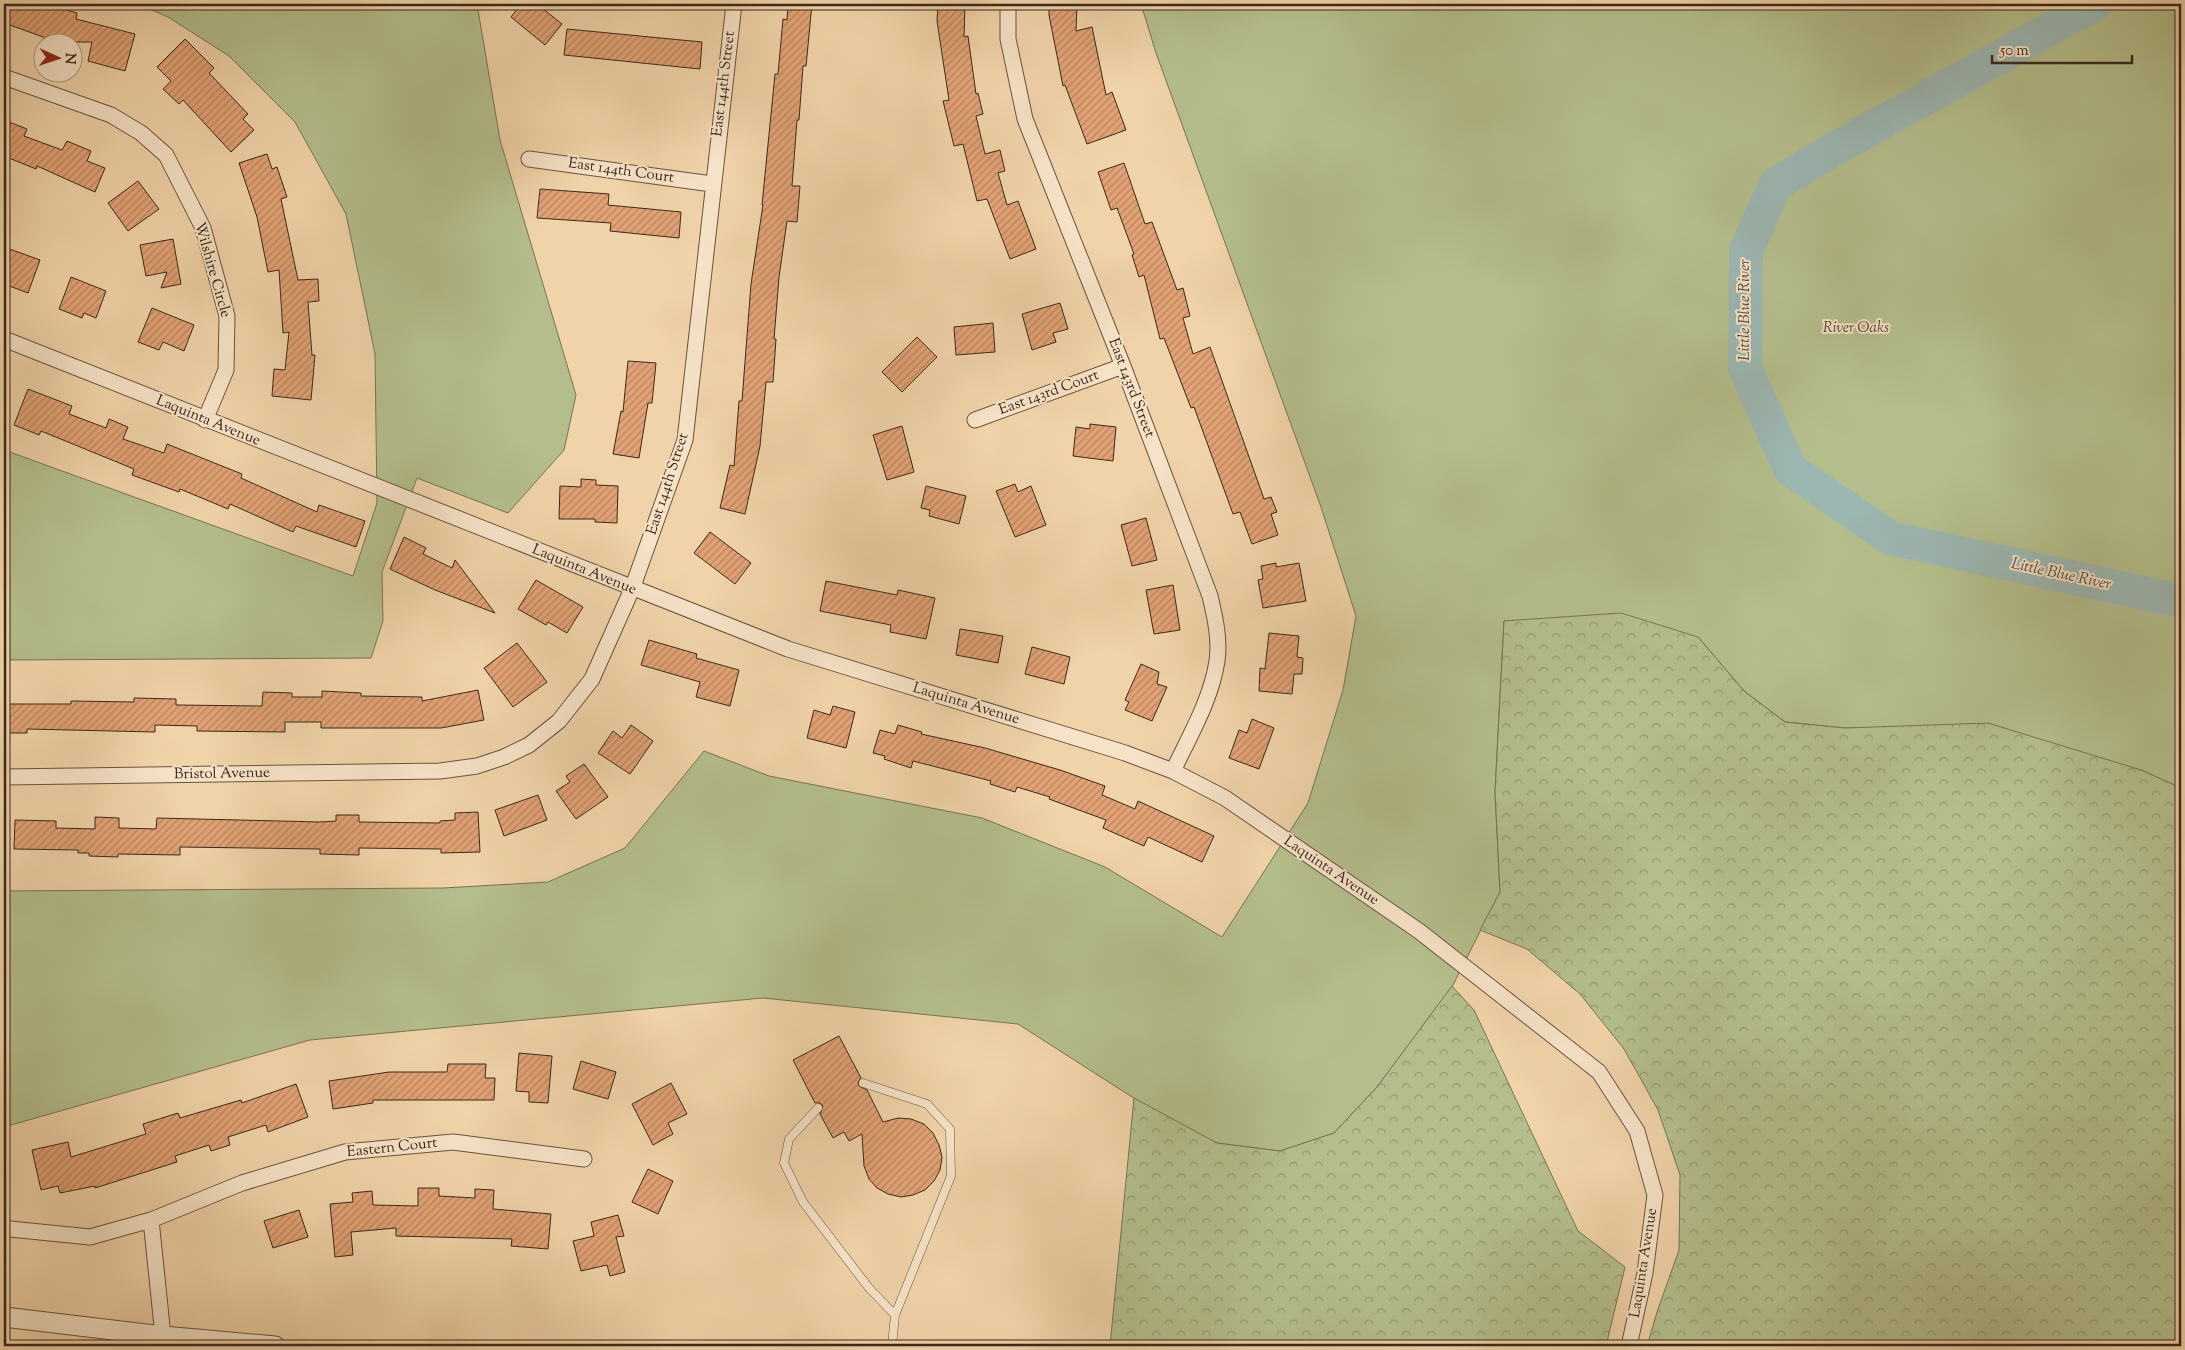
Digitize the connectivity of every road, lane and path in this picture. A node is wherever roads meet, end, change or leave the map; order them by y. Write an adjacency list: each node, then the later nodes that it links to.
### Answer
1 (732, 4): 5 (street, East 144th Street)
2 (1008, 4): 7 (street, East 143rd Street)
3 (4, 76): 8 (street, Wilshire Circle)
4 (529, 159): 5 (street, East 144th Court)
5 (712, 184): 10 (street, East 144th Street)
6 (4, 339): 8 (street, Laquinta Avenue)
7 (1124, 366): 9 (street, East 143rd Court); 12 (street, East 143rd Street)
8 (205, 420): 10 (street, Laquinta Avenue)
9 (974, 420)
10 (632, 589): 11 (street, East 144th Street); 12 (street, Laquinta Avenue)
11 (440, 771): 13 (street, Bristol Avenue)
12 (1173, 771): 24 (street, Laquinta Avenue)
13 (4, 777)
14 (863, 1083): 19 (lane)
15 (818, 1108): 19 (lane)
16 (584, 1159): 17 (street, Eastern Court)
17 (151, 1220): 18 (street, Eastern Court); 21 (street)
18 (4, 1226)
19 (895, 1315): 23 (lane)
20 (4, 1317): 21 (street)
21 (162, 1336): 22 (street)
22 (275, 1346)
23 (892, 1346)
24 (1629, 1346)

